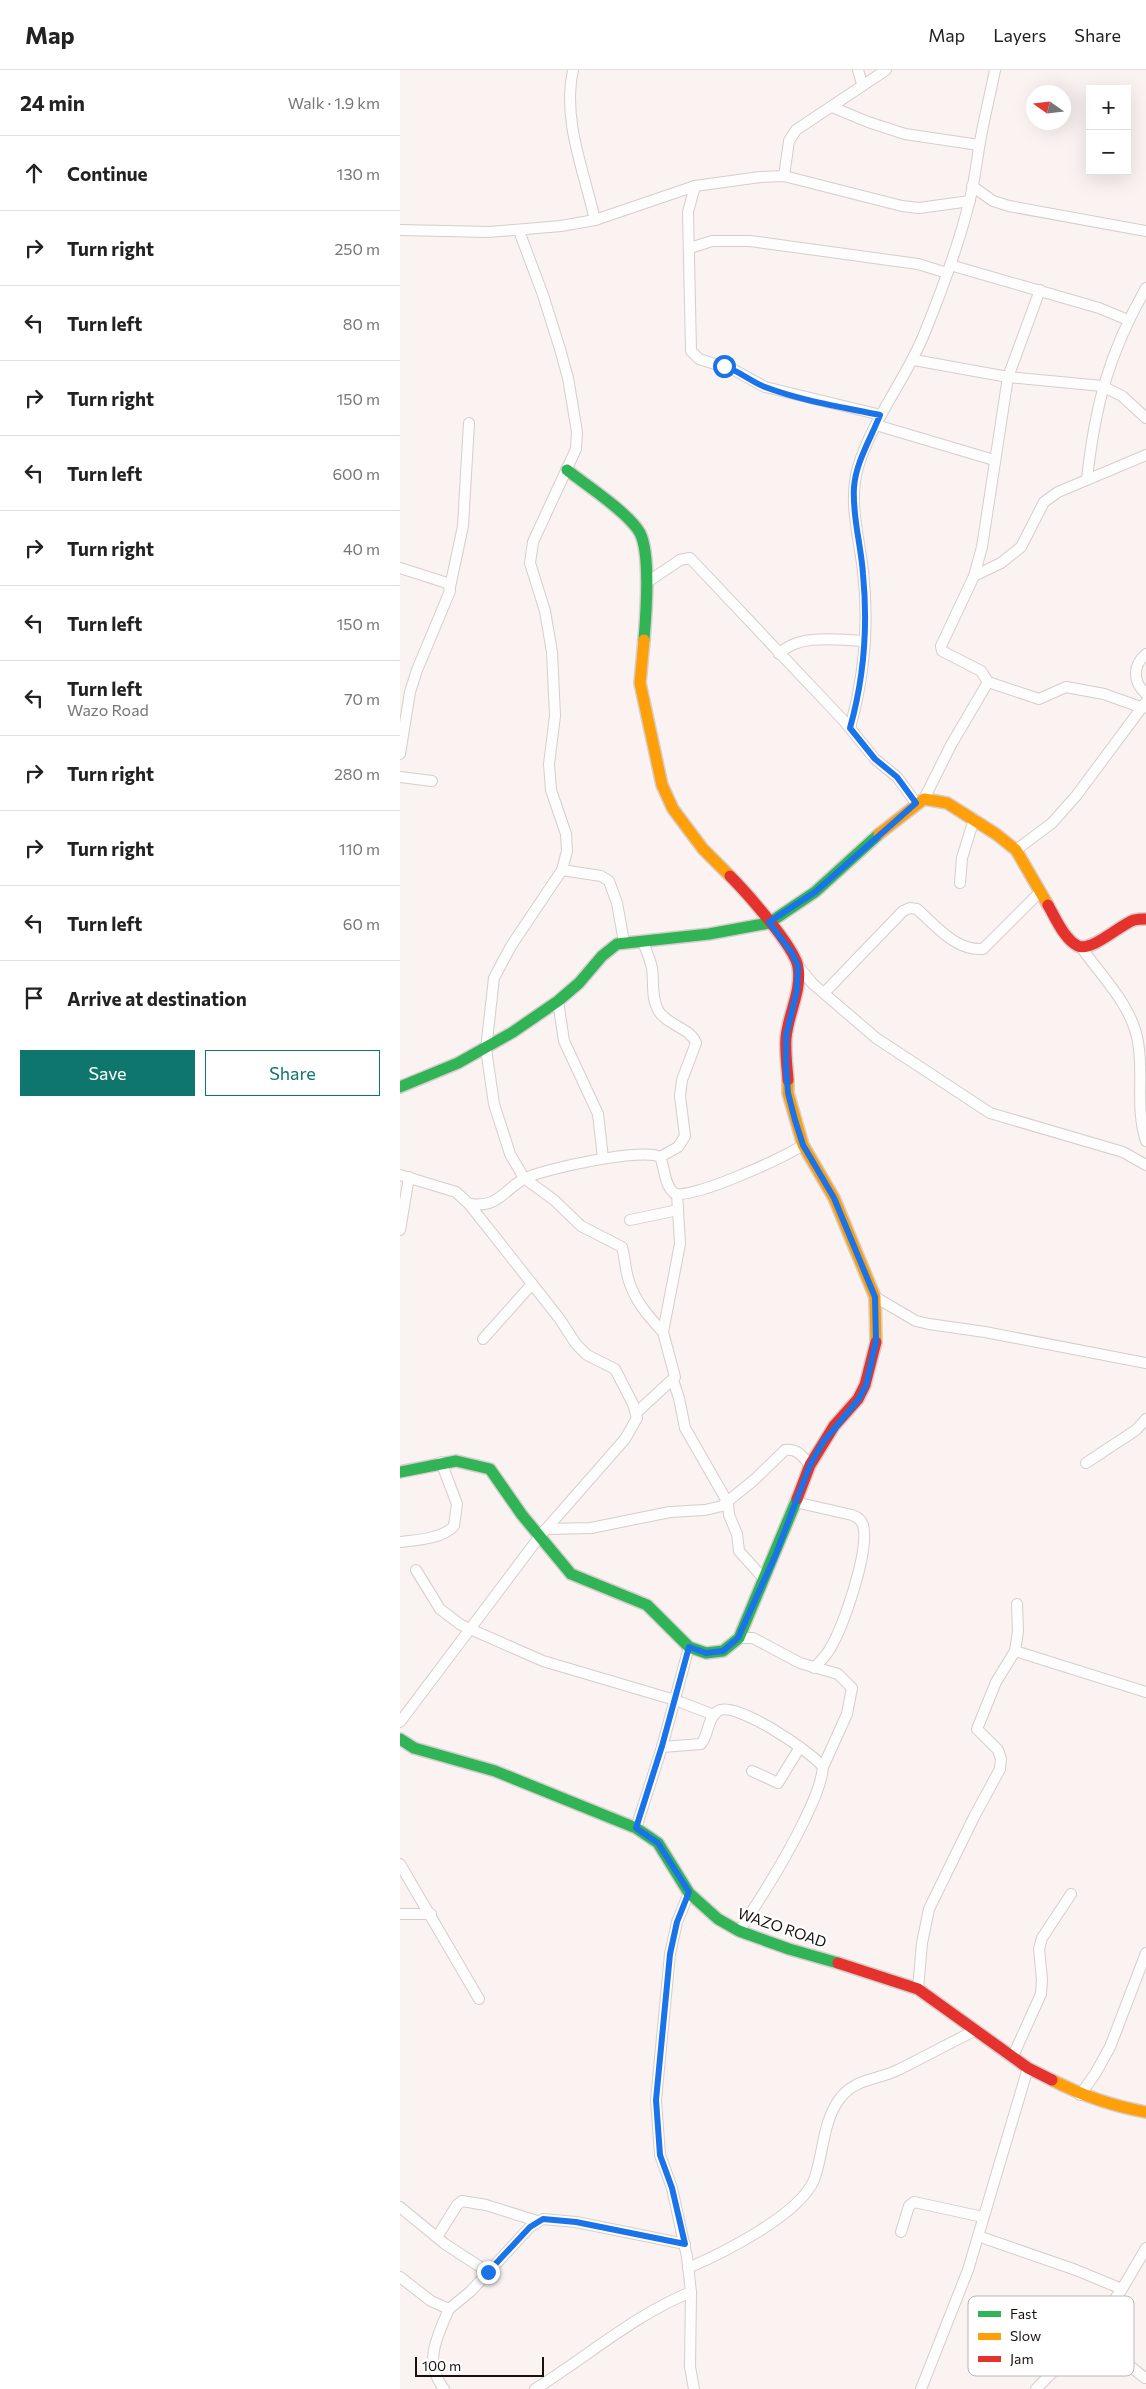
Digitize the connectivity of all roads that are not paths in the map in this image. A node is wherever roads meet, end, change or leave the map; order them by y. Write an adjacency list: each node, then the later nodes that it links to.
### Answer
1 (573, 70): 12 (street)
2 (858, 70): 5 (street)
3 (886, 70): 5 (street)
4 (995, 70): 7 (street)
5 (862, 84): 6 (street)
6 (832, 107): 7 (street); 8 (street)
7 (979, 145): 10 (street)
8 (784, 176): 9 (street); 11 (street)
9 (695, 186): 12 (street); 16 (street)
10 (972, 186): 11 (street); 15 (street)
11 (970, 201): 17 (street)
12 (595, 220): 14 (street)
13 (400, 230): 14 (street)
14 (519, 231): 29 (street)
15 (1146, 231)
16 (690, 248): 17 (street); 25 (street)
17 (949, 269): 19 (street); 21 (street)
18 (1146, 288): 20 (street)
19 (1040, 290): 20 (street); 22 (street)
20 (1128, 320): 23 (street)
21 (914, 360): 22 (street); 25 (street)
22 (1008, 378): 23 (street); 28 (street)
23 (1102, 386): 24 (street); 30 (street)
24 (1146, 418)
25 (878, 420): 28 (street); 35 (street)
26 (469, 423): 34 (street)
27 (1146, 455): 30 (street)
28 (994, 460): 32 (street)
29 (567, 470): 33 (street); 48 (street)
30 (1087, 479): 32 (street)
31 (400, 568): 34 (street)
32 (974, 576): 38 (street)
33 (646, 583): 36 (street); 52 (street)
34 (450, 588): 42 (street)
35 (865, 641): 36 (street); 41 (street)
36 (779, 654): 41 (street)
37 (1146, 654): 39 (street)
38 (988, 682): 40 (street); 45 (street)
39 (1146, 694)
40 (1144, 705): 47 (street)
41 (850, 728): 45 (street)
42 (400, 754)
43 (400, 777): 44 (street)
44 (432, 781)
45 (920, 801): 46 (street); 52 (street)
46 (974, 819): 47 (street); 49 (street)
47 (1016, 850): 50 (street)
48 (562, 870): 53 (street); 59 (street)
49 (960, 883)
50 (1039, 893): 55 (street); 57 (street)
51 (1146, 919): 55 (street)
52 (769, 922): 54 (street); 56 (street)
53 (624, 942): 54 (street); 58 (street)
54 (643, 942): 64 (street)
55 (1081, 947): 60 (street)
56 (798, 966): 57 (street); 63 (street)
57 (824, 993): 66 (street)
58 (558, 1001): 59 (street); 65 (street)
59 (486, 1049): 61 (street); 68 (street)
60 (1143, 1061): 62 (street)
61 (400, 1087)
62 (1146, 1141)
63 (803, 1145): 69 (street); 75 (street)
64 (660, 1157): 65 (street); 69 (street)
65 (603, 1158): 68 (street)
66 (1146, 1165)
67 (405, 1176): 70 (street); 73 (street)
68 (524, 1178): 70 (street); 76 (street)
69 (677, 1194): 71 (street)
70 (469, 1204): 74 (street)
71 (678, 1210): 72 (street); 76 (street)
72 (630, 1220)
73 (400, 1230)
74 (532, 1284): 77 (street); 80 (street)
75 (875, 1297): 78 (street); 84 (street)
76 (663, 1332): 79 (street)
77 (483, 1339)
78 (1146, 1363)
79 (673, 1380): 80 (street); 87 (street)
80 (636, 1413): 88 (street)
81 (1146, 1419): 83 (street)
82 (441, 1462): 85 (street); 88 (street); 89 (street)
83 (1086, 1463)
84 (810, 1465): 86 (street); 87 (street)
85 (400, 1472)
86 (795, 1502): 91 (street); 99 (street)
87 (727, 1508): 88 (street); 91 (street)
88 (543, 1533): 94 (street); 97 (street)
89 (400, 1542)
90 (416, 1570): 94 (street)
91 (764, 1579): 93 (street)
92 (1017, 1604): 98 (street)
93 (745, 1624): 95 (street); 96 (street)
94 (471, 1629): 101 (street); 103 (street)
95 (738, 1638): 96 (street); 97 (street)
96 (753, 1638): 99 (street)
97 (689, 1647): 101 (street)
98 (1015, 1650): 100 (street); 117 (street)
99 (814, 1668): 107 (street)
100 (1146, 1692)
101 (675, 1700): 102 (street); 105 (street)
102 (714, 1715): 105 (street); 106 (street)
103 (400, 1722)
104 (400, 1739): 109 (street, WAZO ROAD)
105 (662, 1746): 109 (street)
106 (800, 1747): 107 (street); 108 (street)
107 (824, 1767): 115 (street)
108 (752, 1771)
109 (636, 1828): 111 (street, WAZO ROAD)
110 (400, 1864): 114 (street)
111 (689, 1892): 115 (street, WAZO ROAD); 130 (street)
112 (1071, 1894): 120 (street)
113 (400, 1914): 114 (street)
114 (431, 1914): 118 (street)
115 (739, 1930): 117 (street, WAZO ROAD)
116 (1146, 1953): 122 (street)
117 (918, 1989): 119 (street, WAZO ROAD)
118 (479, 1999)
119 (976, 2030): 120 (street, WAZO ROAD); 132 (street)
120 (1013, 2056): 121 (street, WAZO ROAD)
121 (1028, 2068): 122 (street, WAZO ROAD); 125 (street)
122 (1080, 2095): 123 (street, WAZO ROAD)
123 (1146, 2112)
124 (400, 2207): 129 (street)
125 (983, 2217): 127 (street); 128 (street)
126 (537, 2221): 129 (street); 130 (street); 133 (street)
127 (901, 2232)
128 (978, 2236): 135 (street); 145 (street)
129 (437, 2237): 133 (street)
130 (685, 2244): 132 (street)
131 (1146, 2248): 135 (street)
132 (688, 2268): 136 (street)
133 (488, 2272): 138 (street)
134 (400, 2277): 138 (street)
135 (1122, 2289): 137 (street)
136 (691, 2292): 143 (street); 144 (street)
137 (1117, 2296)
138 (449, 2309): 142 (street)
139 (1134, 2369): 141 (street)
140 (1049, 2376): 146 (street)
141 (1145, 2378)
142 (444, 2389)
143 (535, 2389)
144 (694, 2389)
145 (921, 2389)
146 (1036, 2389)

